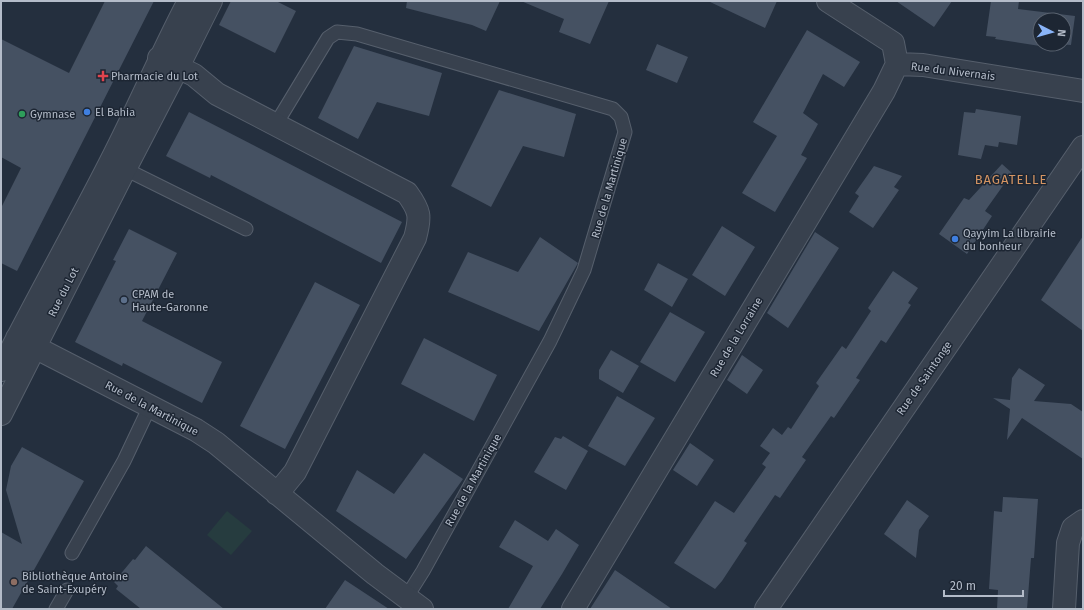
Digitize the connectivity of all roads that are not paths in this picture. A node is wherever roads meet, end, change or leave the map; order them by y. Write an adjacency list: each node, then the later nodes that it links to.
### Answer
1 (188, 1): 4 (street, Rue du Lot)
2 (211, 1): 4 (street, Rue du Lot)
3 (828, 1): 5 (street, Rue du Nivernais)
4 (169, 63): 7 (street); 9 (street, Rue du Lot)
5 (896, 64): 6 (street, Rue du Nivernais); 21 (street, Rue de la Lorraine)
6 (1083, 91)
7 (276, 124): 15 (street); 19 (lane, Rue de la Martinique)
8 (1083, 147): 22 (street, Rue de Saintonge)
9 (118, 165): 10 (lane); 11 (street, Rue du Lot)
10 (246, 229)
11 (26, 342): 12 (street, Rue du Lot); 13 (street, Rue de la Martinique); 14 (street, Rue du Lot)
12 (1, 370)
13 (150, 406): 15 (street, Rue de la Martinique); 17 (lane)
14 (1, 414)
15 (277, 494): 19 (street, Rue de la Martinique)
16 (1083, 522): 23 (street)
17 (72, 553)
18 (67, 590): 20 (lane)
19 (414, 604)
20 (56, 609)
21 (573, 609)
22 (766, 609)
23 (1064, 609)

